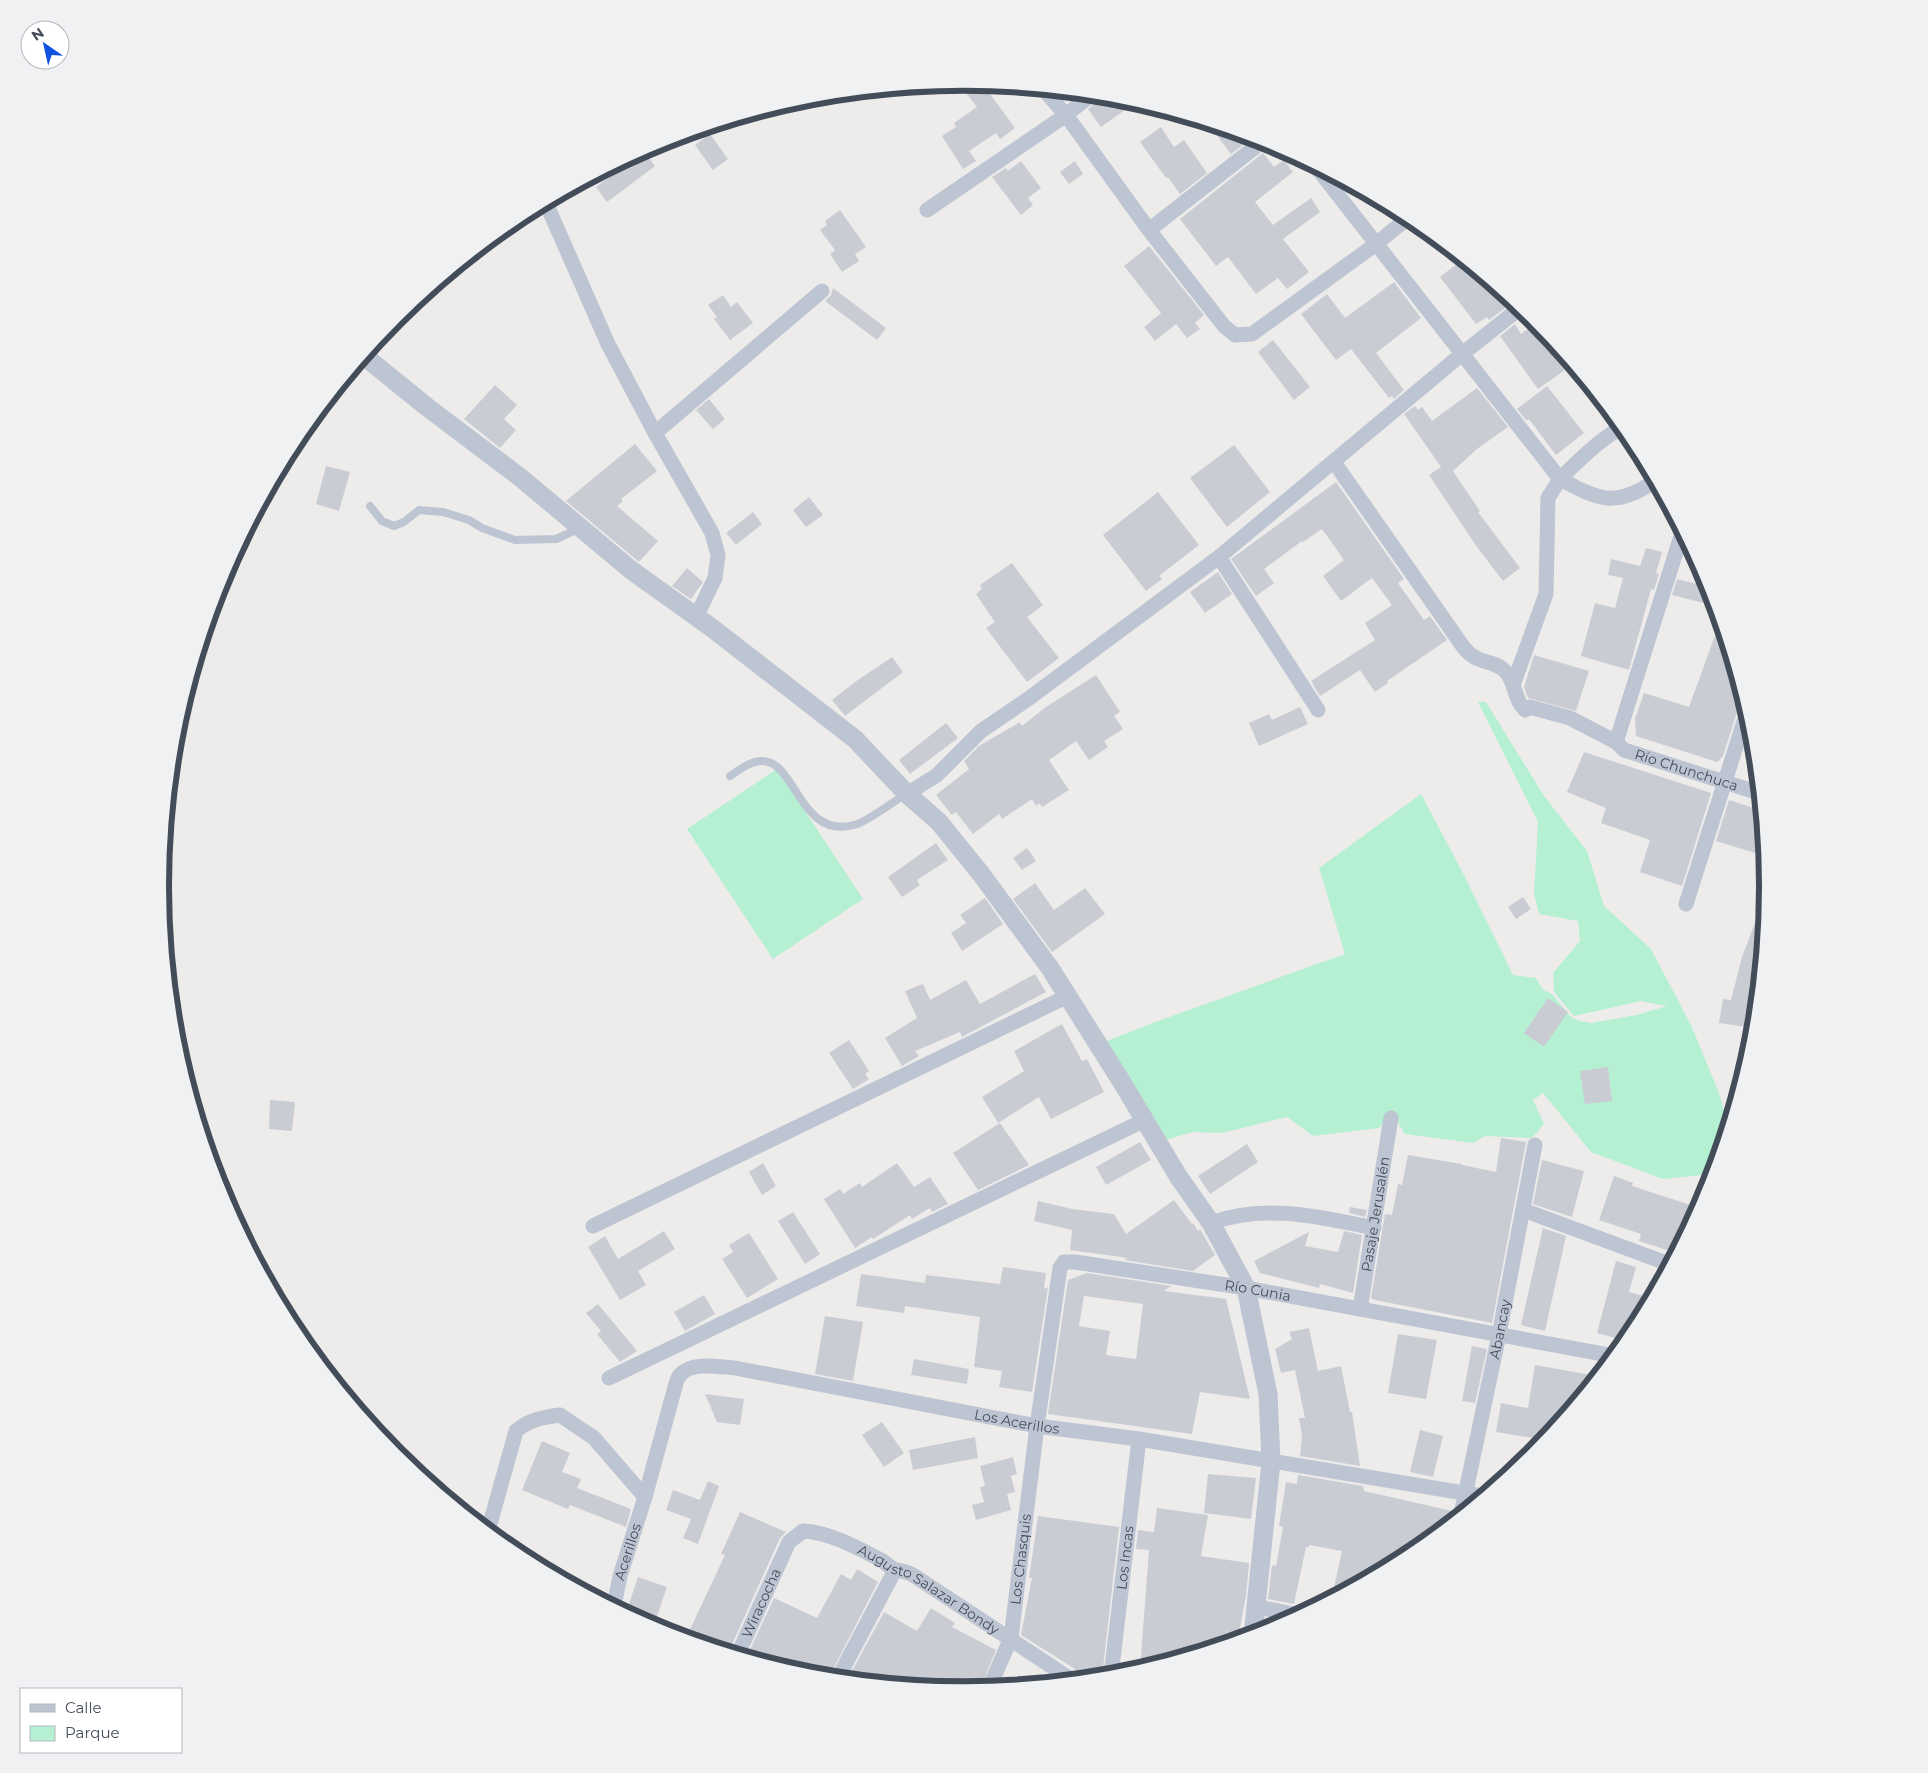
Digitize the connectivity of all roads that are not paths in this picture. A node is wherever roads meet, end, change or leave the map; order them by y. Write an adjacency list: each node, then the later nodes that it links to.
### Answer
1 (1050, 96): 3 (street)
2 (1083, 101): 3 (street)
3 (1066, 114): 7 (street); 9 (street)
4 (1255, 147): 9 (street)
5 (1324, 178): 10 (street)
6 (549, 209): 16 (street)
7 (927, 210)
8 (1402, 223): 10 (street)
9 (1149, 230): 10 (street)
10 (1376, 244): 13 (street)
11 (822, 292): 16 (street)
12 (1514, 313): 13 (street)
13 (1462, 354): 17 (street); 18 (street)
14 (368, 360): 21 (street)
15 (1615, 431): 18 (street)
16 (655, 433): 24 (street)
17 (1334, 462): 23 (street); 25 (street)
18 (1560, 479): 19 (street); 25 (street)
19 (1650, 484)
20 (370, 506): 21 (lane)
21 (580, 528): 24 (street)
22 (1680, 541): 28 (street)
23 (1219, 557): 26 (street); 32 (street)
24 (696, 617): 32 (street)
25 (1514, 685): 28 (street, Río Chunchuca)
26 (1318, 710)
27 (1743, 725): 30 (street)
28 (1616, 742): 30 (street, Río Chunchuca)
29 (730, 776): 32 (lane)
30 (1724, 783): 31 (street, Río Chunchuca); 33 (street)
31 (1753, 791)
32 (906, 794): 34 (street)
33 (1686, 904)
34 (1068, 996): 36 (street); 40 (street)
35 (1391, 1118): 41 (street, Pasaje Jerusalén)
36 (1143, 1121): 39 (street); 47 (street)
37 (1536, 1145): 38 (street, Abancay)
38 (1523, 1210): 42 (street); 45 (street, Abancay)
39 (1211, 1223): 41 (street); 43 (street)
40 (593, 1226)
41 (1374, 1228): 44 (street, Pasaje Jerusalén)
42 (1664, 1262)
43 (1246, 1288): 44 (street, Río Cunia); 48 (street, Río Cunia); 50 (street)
44 (1360, 1309): 45 (street, Río Cunia)
45 (1499, 1335): 46 (street, Río Cunia); 51 (street, Abancay)
46 (1606, 1355)
47 (609, 1378)
48 (1037, 1426): 49 (street, Los Acerillos); 53 (street, Los Acerillos); 62 (street, Los Chasquis)
49 (1139, 1439): 50 (street, Los Acerillos); 64 (street, Los Incas)
50 (1271, 1462): 51 (street, Los Acerillos); 59 (street)
51 (1466, 1494): 52 (street, Los Acerillos); 54 (street, Abancay)
52 (1475, 1495)
53 (645, 1497): 55 (street); 58 (street, Acerillos)
54 (1463, 1504)
55 (490, 1524)
56 (786, 1552): 57 (street, Augusto Salazar Bondy); 63 (street, Wiracocha)
57 (895, 1570): 62 (street, Augusto Salazar Bondy); 65 (street)
58 (615, 1601)
59 (1257, 1607): 60 (street); 61 (street)
60 (1287, 1613)
61 (1254, 1626)
62 (1011, 1638): 66 (street, Augusto Salazar Bondy); 67 (street, Los Chasquis)
63 (740, 1650)
64 (1112, 1667)
65 (841, 1672)
66 (1065, 1675)
67 (992, 1681)

